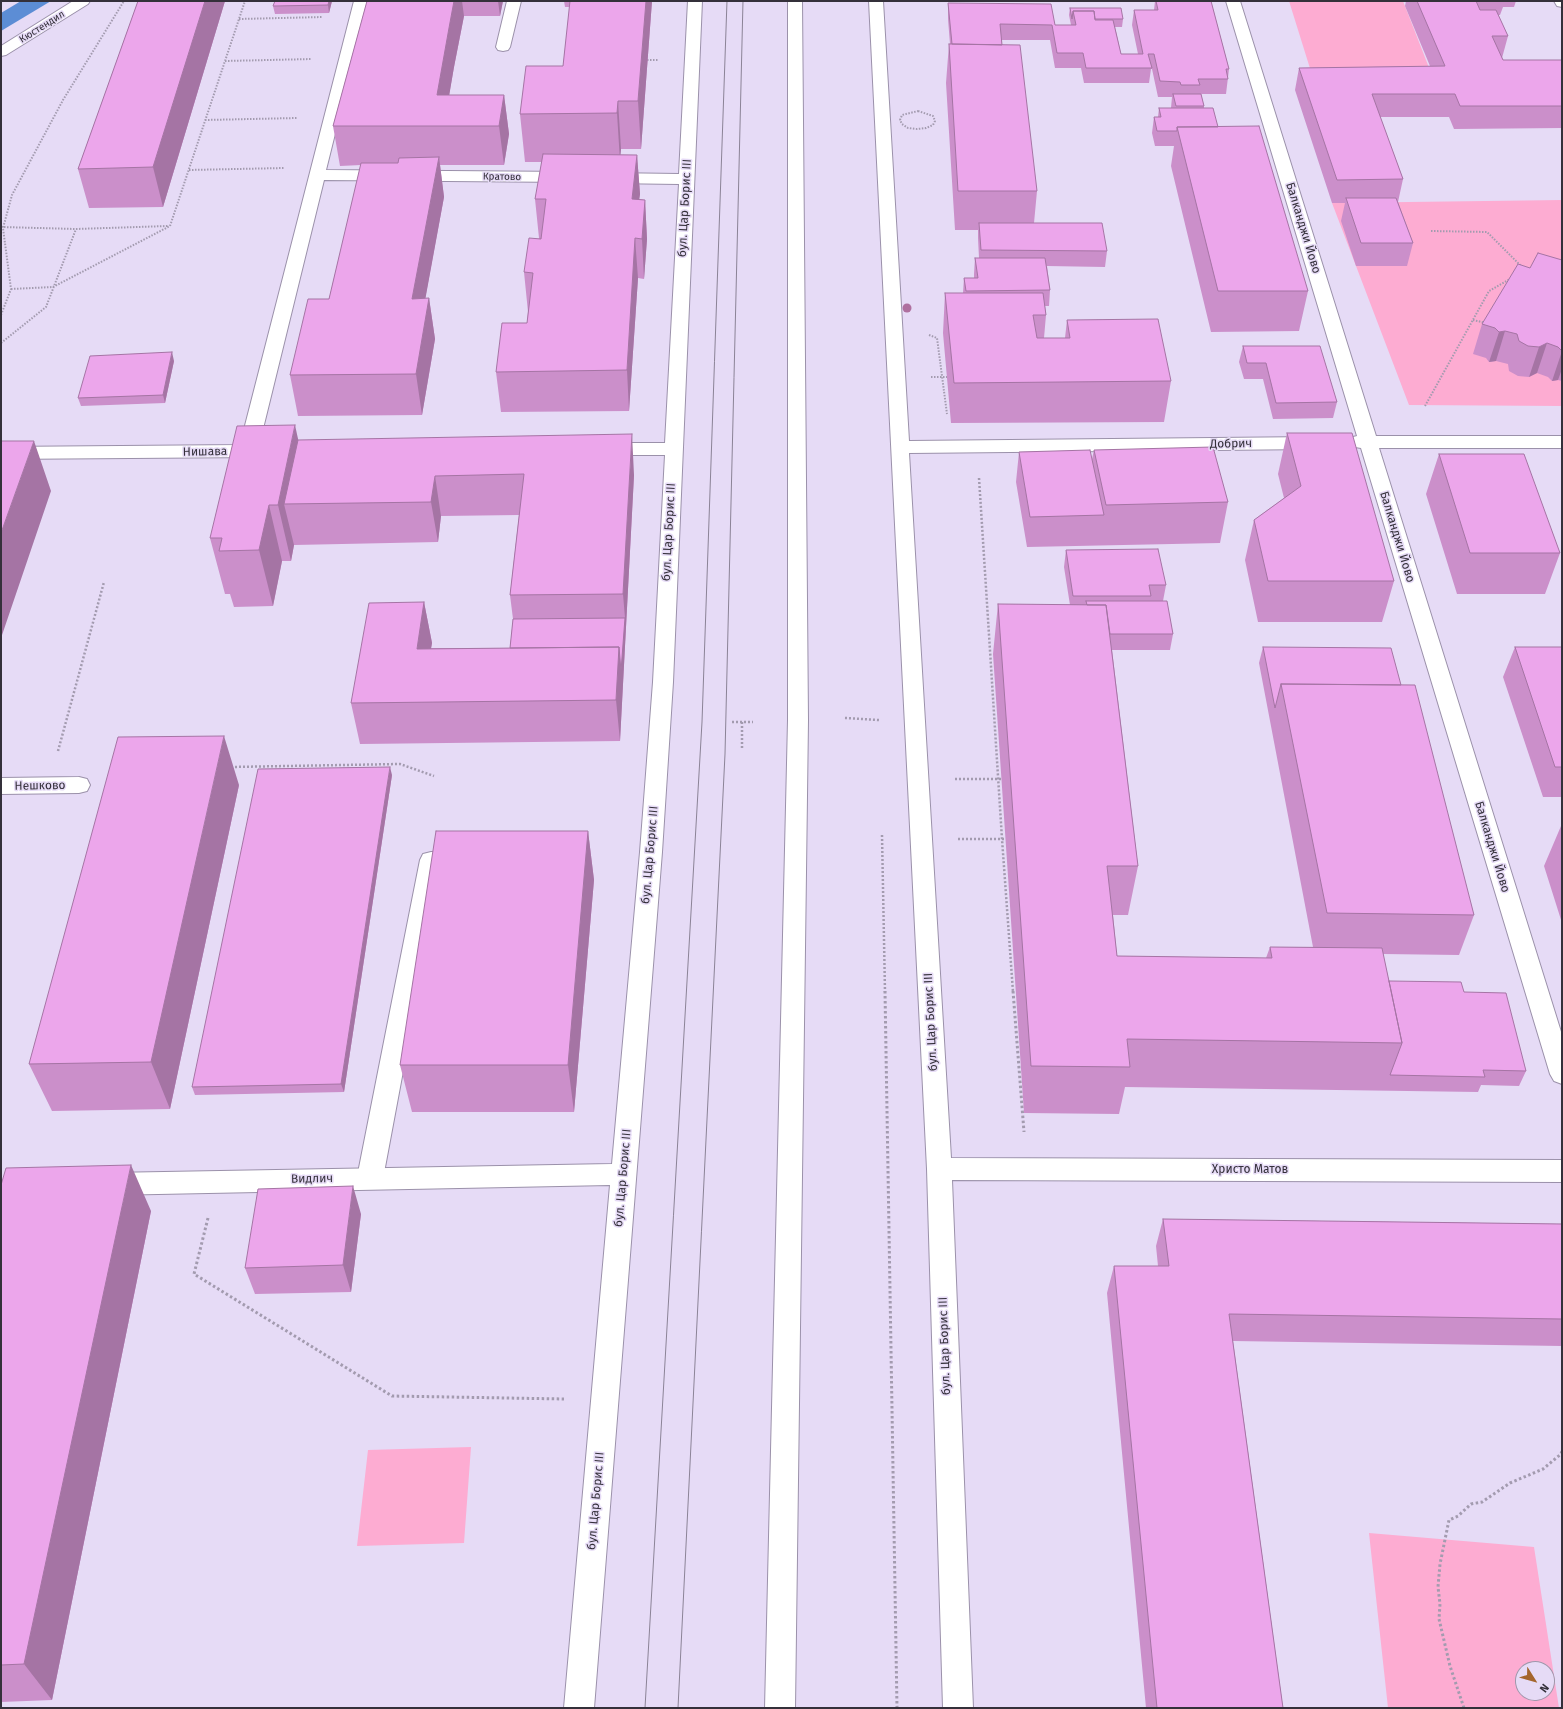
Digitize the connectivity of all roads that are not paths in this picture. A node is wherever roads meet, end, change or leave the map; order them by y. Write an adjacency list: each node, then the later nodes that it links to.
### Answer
1 (83, 1): 9 (street, Кюстендил)
2 (361, 1): 10 (street)
3 (514, 1): 8 (street)
4 (695, 1): 11 (street, бул. Цар Борис III)
5 (795, 1): 30 (street)
6 (876, 1): 15 (street, бул. Цар Борис III)
7 (1233, 1): 12 (street, Балканджи Йово)
8 (503, 47)
9 (1, 52)
10 (318, 171): 11 (street, Кратово); 17 (street)
11 (687, 178): 14 (street, бул. Цар Борис III)
12 (1368, 442): 13 (street, Добрич); 15 (street, Добрич); 23 (street, Балканджи Йово)
13 (1562, 442)
14 (674, 448): 16 (street); 26 (street, бул. Цар Борис III)
15 (900, 448): 24 (street, бул. Цар Борис III)
16 (584, 449)
17 (248, 451): 18 (street, Нишава); 19 (street, Нишава)
18 (280, 451)
19 (1, 453)
20 (79, 785): 21 (street, Нешково)
21 (1, 786)
22 (478, 858): 27 (street)
23 (1562, 1074)
24 (939, 1169): 25 (street, Христо Матов); 31 (street, бул. Цар Борис III)
25 (1562, 1171)
26 (623, 1174): 27 (street, Видлич); 29 (street, бул. Цар Борис III)
27 (370, 1178): 28 (street, Видлич)
28 (88, 1184)
29 (579, 1708)
30 (780, 1708)
31 (958, 1708)

